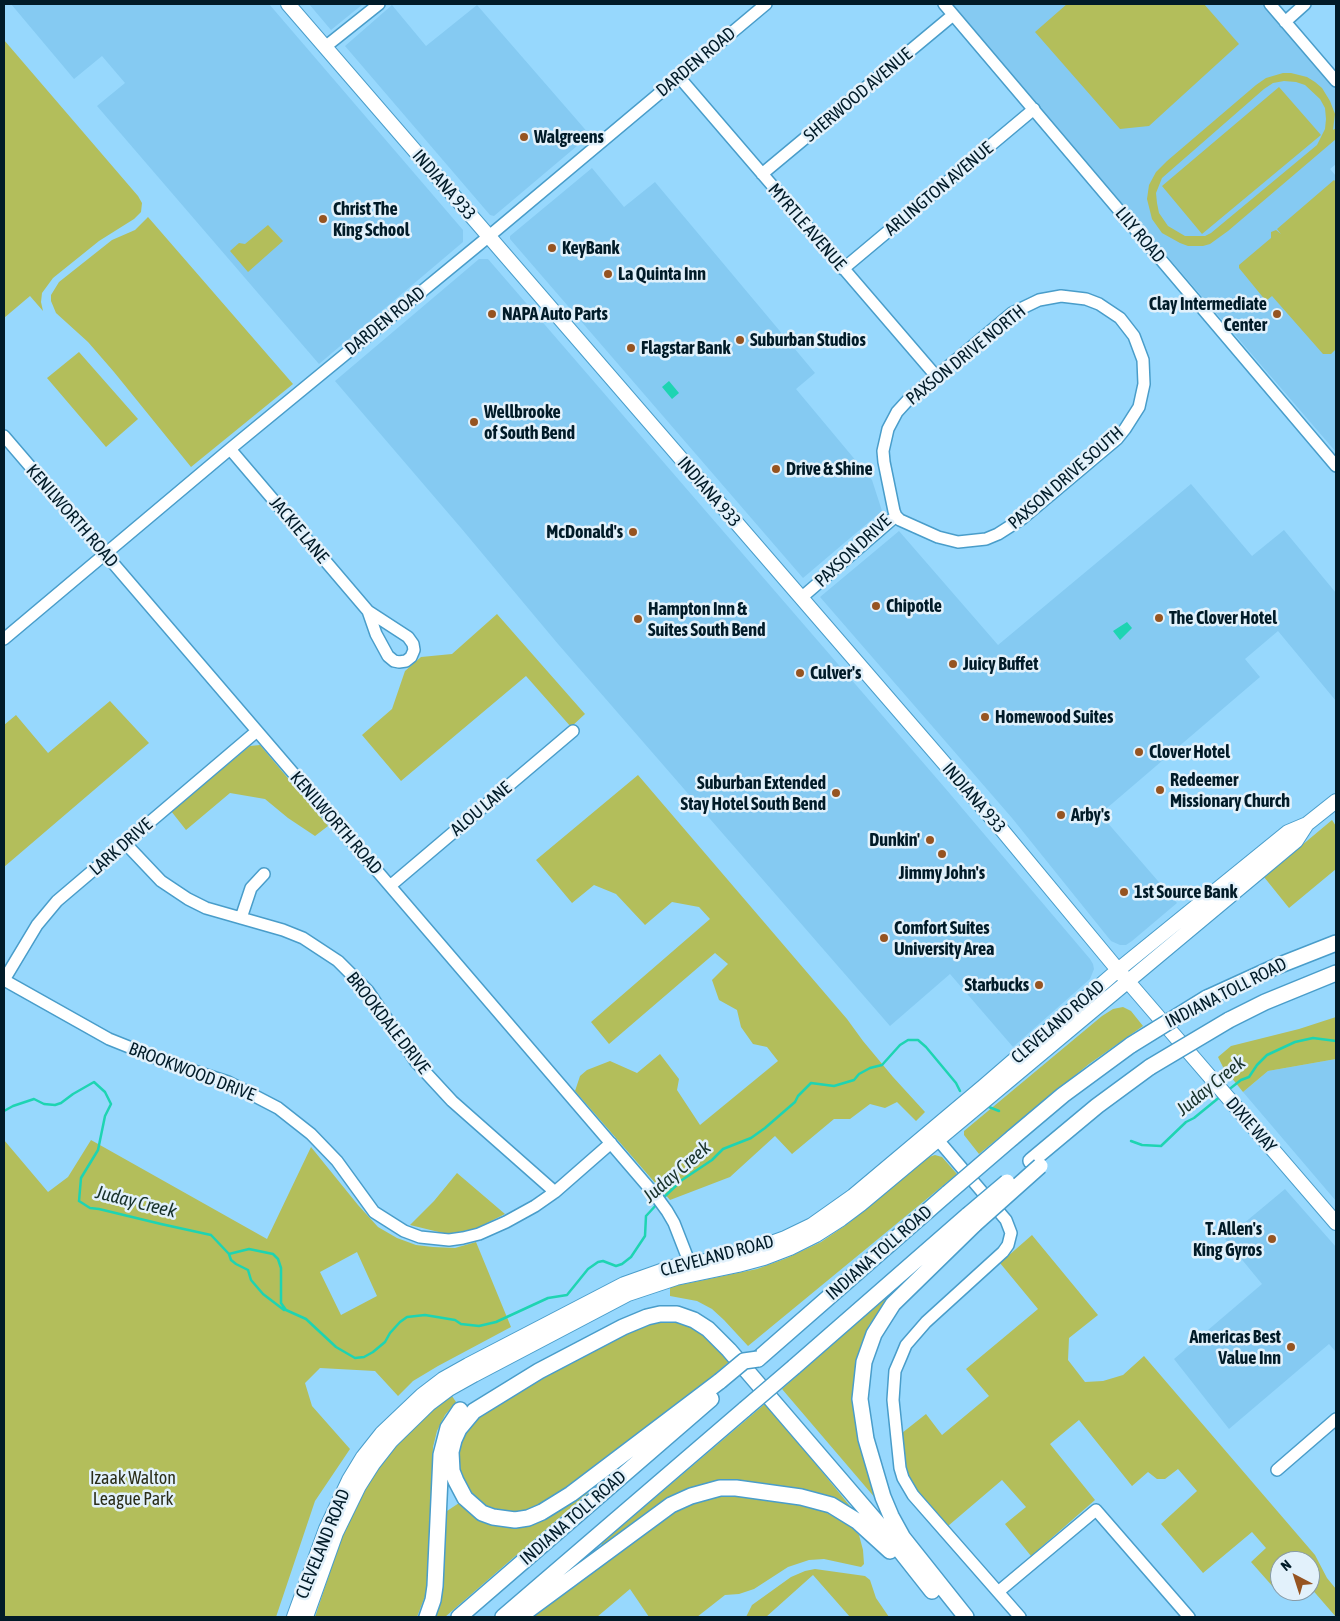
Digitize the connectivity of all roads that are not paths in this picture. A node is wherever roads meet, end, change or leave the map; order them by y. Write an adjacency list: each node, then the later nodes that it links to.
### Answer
1 (288, 4): 9 (main road, INDIANA 933)
2 (379, 4): 9 (street)
3 (766, 4): 10 (street, DARDEN ROAD)
4 (944, 4): 7 (street, LILY ROAD)
5 (1270, 4): 8 (street)
6 (1305, 4): 8 (street)
7 (953, 14): 12 (street, LILY ROAD); 13 (street, SHERWOOD AVENUE)
8 (1285, 22): 11 (street)
9 (325, 47): 14 (main road, INDIANA 933)
10 (679, 77): 13 (street, MYRTLE AVENUE); 14 (street, DARDEN ROAD)
11 (1336, 81)
12 (1034, 109): 15 (street, ARLINGTON AVENUE); 21 (street, LILY ROAD)
13 (762, 174): 15 (street, MYRTLE AVENUE)
14 (488, 237): 20 (street, DARDEN ROAD); 24 (main road, INDIANA 933)
15 (843, 269): 17 (street, MYRTLE AVENUE)
16 (1120, 318): 17 (street, PAXSON DRIVE NORTH); 22 (street, PAXSON DRIVE SOUTH)
17 (936, 376): 18 (street, PAXSON DRIVE NORTH)
18 (896, 412): 22 (street, PAXSON DRIVE)
19 (4, 436): 23 (street, KENILWORTH ROAD)
20 (230, 449): 23 (street, DARDEN ROAD); 25 (street, JACKIE LANE)
21 (1336, 466)
22 (896, 516): 24 (street, PAXSON DRIVE)
23 (105, 554): 26 (street, DARDEN ROAD); 27 (street, KENILWORTH ROAD)
24 (801, 598): 36 (main road, INDIANA 933)
25 (368, 611): 25 (street, JACKIE LANE)
26 (4, 639)
27 (256, 731): 31 (street, LARK DRIVE); 33 (street, KENILWORTH ROAD)
28 (573, 731): 33 (street, ALOU LANE)
29 (1336, 801): 30 (main road, CLEVELAND ROAD)
30 (1307, 824): 36 (main road, CLEVELAND ROAD); 39 (main road, CLEVELAND ROAD)
31 (125, 843): 34 (street, BROOKDALE DRIVE); 38 (street, LARK DRIVE)
32 (264, 874): 34 (street)
33 (390, 886): 41 (street, KENILWORTH ROAD)
34 (242, 918): 42 (street, BROOKDALE DRIVE)
35 (1336, 943): 46 (highway, INDIANA TOLL ROAD, bridge)
36 (1118, 970): 39 (main road, INDIANA 933); 40 (main road, CLEVELAND ROAD)
37 (1336, 973): 43 (highway, INDIANA TOLL ROAD, bridge)
38 (4, 980): 42 (street, BROOKWOOD DRIVE)
39 (1128, 982): 40 (main road, CLEVELAND ROAD); 44 (main road, DIXIE WAY)
40 (934, 1136): 45 (main road, CLEVELAND ROAD); 51 (street); 53 (main road, CLEVELAND ROAD)
41 (611, 1143): 42 (street, BROOKWOOD DRIVE); 45 (street, KENILWORTH ROAD)
42 (555, 1192)
43 (971, 1220): 49 (highway); 56 (highway, INDIANA TOLL ROAD, bridge)
44 (1336, 1223)
45 (690, 1264): 52 (main road, CLEVELAND ROAD)
46 (723, 1384): 50 (highway); 55 (highway, INDIANA TOLL ROAD)
47 (1336, 1420): 48 (street)
48 (1277, 1470)
49 (902, 1536): 54 (highway); 59 (highway)
50 (932, 1590): 57 (highway); 58 (highway)
51 (998, 1592): 60 (street); 61 (street)
52 (294, 1617)
53 (306, 1617)
54 (427, 1617)
55 (459, 1617)
56 (503, 1617)
57 (519, 1617)
58 (955, 1617)
59 (966, 1617)
60 (1020, 1617)
61 (1189, 1617)

